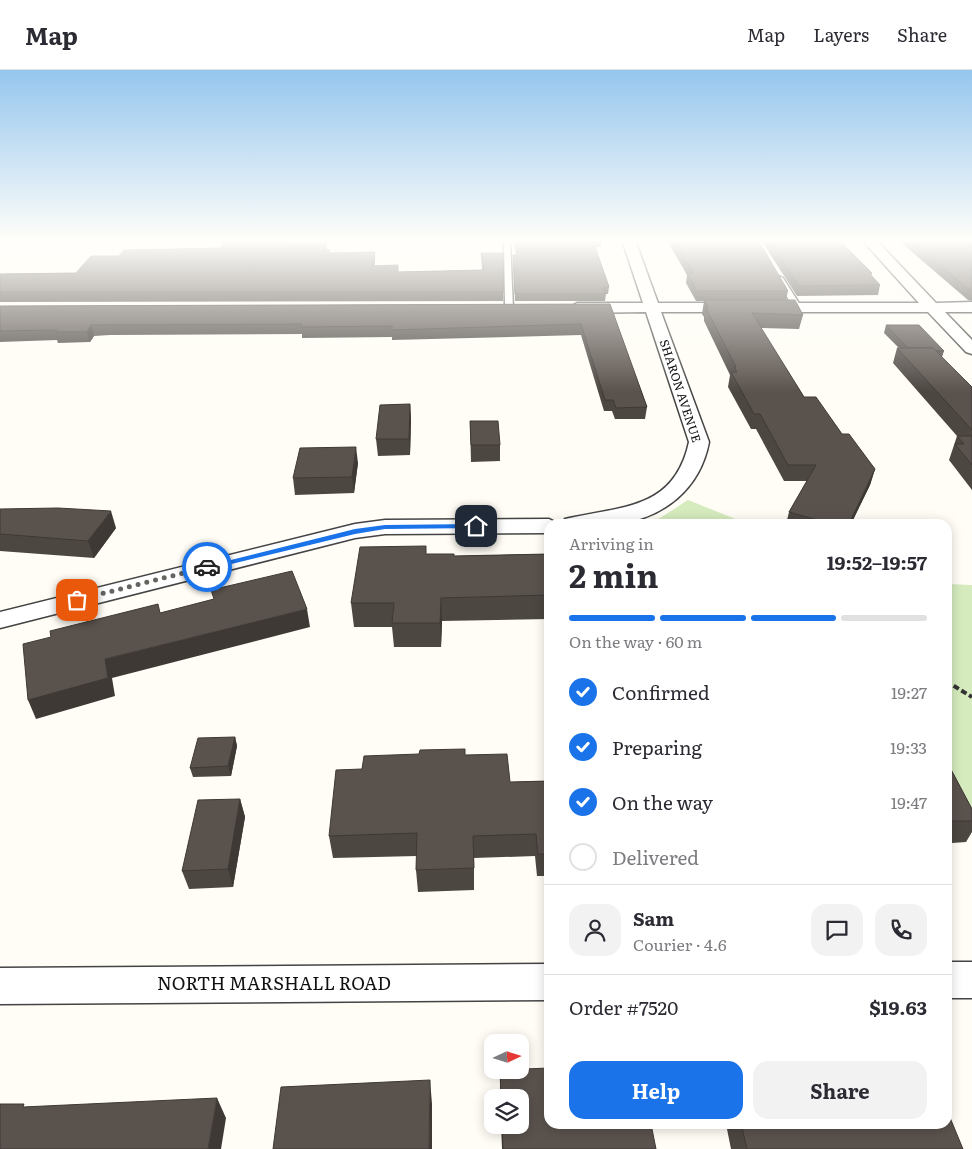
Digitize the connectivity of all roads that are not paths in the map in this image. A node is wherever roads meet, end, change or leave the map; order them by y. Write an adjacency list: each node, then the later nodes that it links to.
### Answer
1 (508, 290): 8 (lane)
2 (646, 290): 11 (street, SHARON AVENUE)
3 (787, 290): 12 (lane)
4 (916, 290): 5 (street)
5 (932, 307): 6 (street); 12 (street); 13 (street)
6 (972, 307)
7 (489, 308): 8 (street)
8 (509, 308): 9 (street)
9 (528, 308)
10 (566, 308): 11 (street)
11 (652, 308): 12 (street); 14 (street, SHARON AVENUE)
12 (798, 308)
13 (972, 349)
14 (603, 519)
15 (544, 526): 16 (street)
16 (0, 620)
17 (952, 980): 18 (street)
18 (972, 980)
19 (544, 982): 20 (street, NORTH MARSHALL ROAD)
20 (0, 986)

